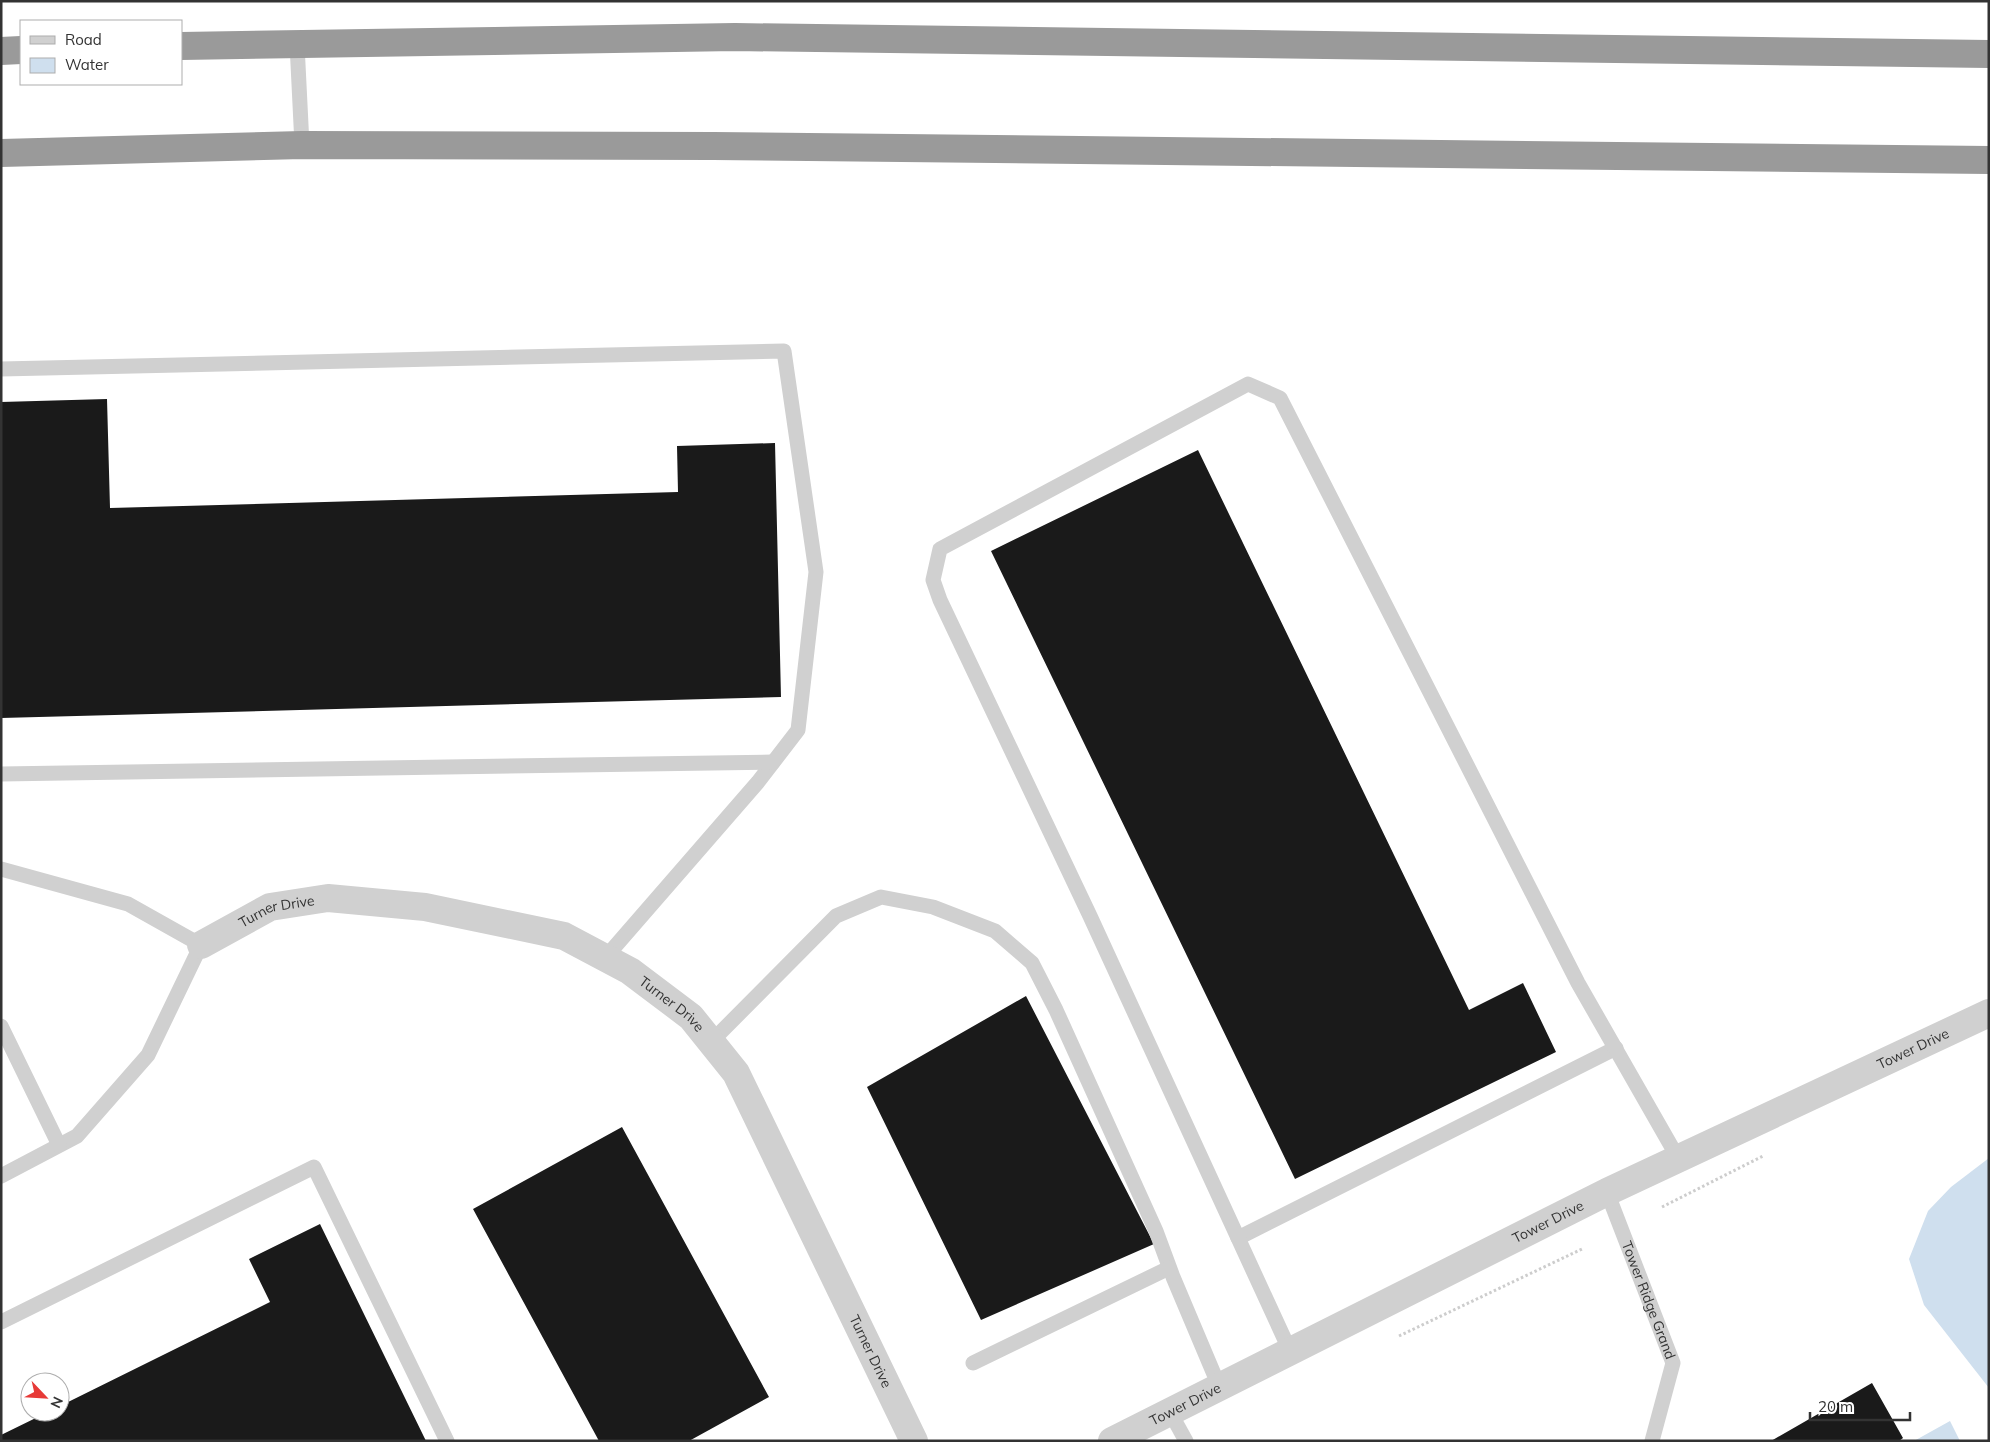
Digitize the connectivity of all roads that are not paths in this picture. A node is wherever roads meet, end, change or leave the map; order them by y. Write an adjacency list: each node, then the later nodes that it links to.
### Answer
1 (297, 44): 2 (highway); 5 (highway); 6 (lane)
2 (182, 46)
3 (20, 50): 4 (highway)
4 (1, 51)
5 (1989, 54)
6 (302, 146): 7 (highway); 8 (highway)
7 (1, 153)
8 (1989, 160)
9 (1, 369): 10 (lane)
10 (773, 762): 11 (lane); 14 (lane)
11 (1, 774)
12 (1, 869): 13 (lane)
13 (201, 945): 14 (street, Turner Drive); 19 (lane)
14 (605, 958): 17 (street, Turner Drive)
15 (1989, 1013): 20 (street, Tower Drive)
16 (1, 1026): 19 (lane)
17 (711, 1042): 24 (lane); 31 (street, Turner Drive)
18 (1616, 1048): 20 (lane); 23 (lane); 23 (lane)
19 (59, 1145): 21 (lane)
20 (1678, 1158): 22 (street, Tower Drive)
21 (1, 1176)
22 (1607, 1192): 26 (street, Tower Drive); 34 (lane, Tower Ridge Grand)
23 (1238, 1238): 26 (lane)
24 (1169, 1268): 27 (lane); 28 (lane)
25 (1, 1322): 30 (lane)
26 (1290, 1351): 28 (street, Tower Drive)
27 (973, 1363)
28 (1219, 1386): 29 (street, Tower Drive)
29 (1170, 1412): 32 (street, Tower Drive); 33 (lane)
30 (447, 1441)
31 (914, 1441)
32 (1112, 1441)
33 (1186, 1441)
34 (1652, 1441)

